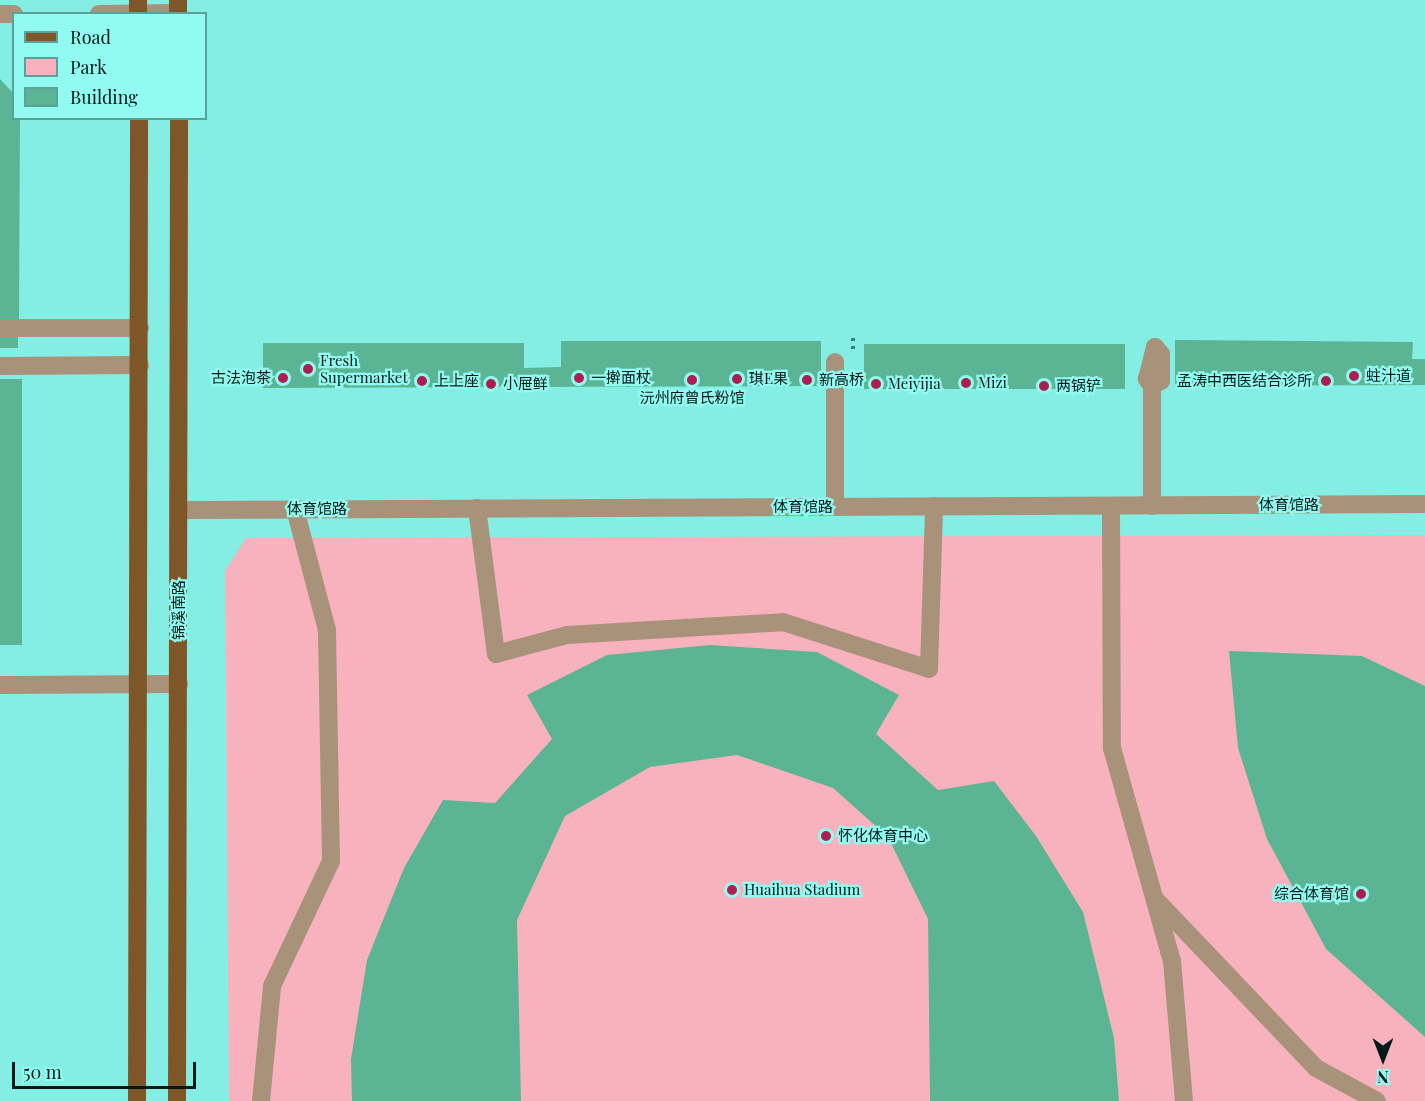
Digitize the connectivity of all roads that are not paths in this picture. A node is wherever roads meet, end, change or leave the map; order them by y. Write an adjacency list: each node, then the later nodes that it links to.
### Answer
1 (139, 120): 4 (main road)
2 (179, 120): 16 (main road, 锦溪南路)
3 (0, 328): 4 (street)
4 (140, 328): 5 (main road)
5 (140, 365): 6 (street); 19 (main road)
6 (0, 366)
7 (1152, 386): 12 (street)
8 (836, 397): 13 (street)
9 (1425, 504): 12 (street, 体育馆路)
10 (934, 506): 11 (street, 体育馆路); 13 (street, 体育馆路); 14 (street)
11 (1111, 506): 12 (street, 体育馆路); 20 (street)
12 (1152, 506)
13 (836, 507): 14 (street, 体育馆路)
14 (477, 508): 15 (street, 体育馆路)
15 (295, 509): 16 (street, 体育馆路); 23 (street)
16 (180, 510): 17 (main road, 锦溪南路)
17 (179, 684): 19 (street); 22 (main road, 锦溪南路)
18 (0, 685): 19 (street)
19 (139, 685): 21 (main road)
20 (1154, 898): 24 (street); 25 (street)
21 (137, 1101)
22 (177, 1101)
23 (261, 1101)
24 (1184, 1101)
25 (1377, 1101)

